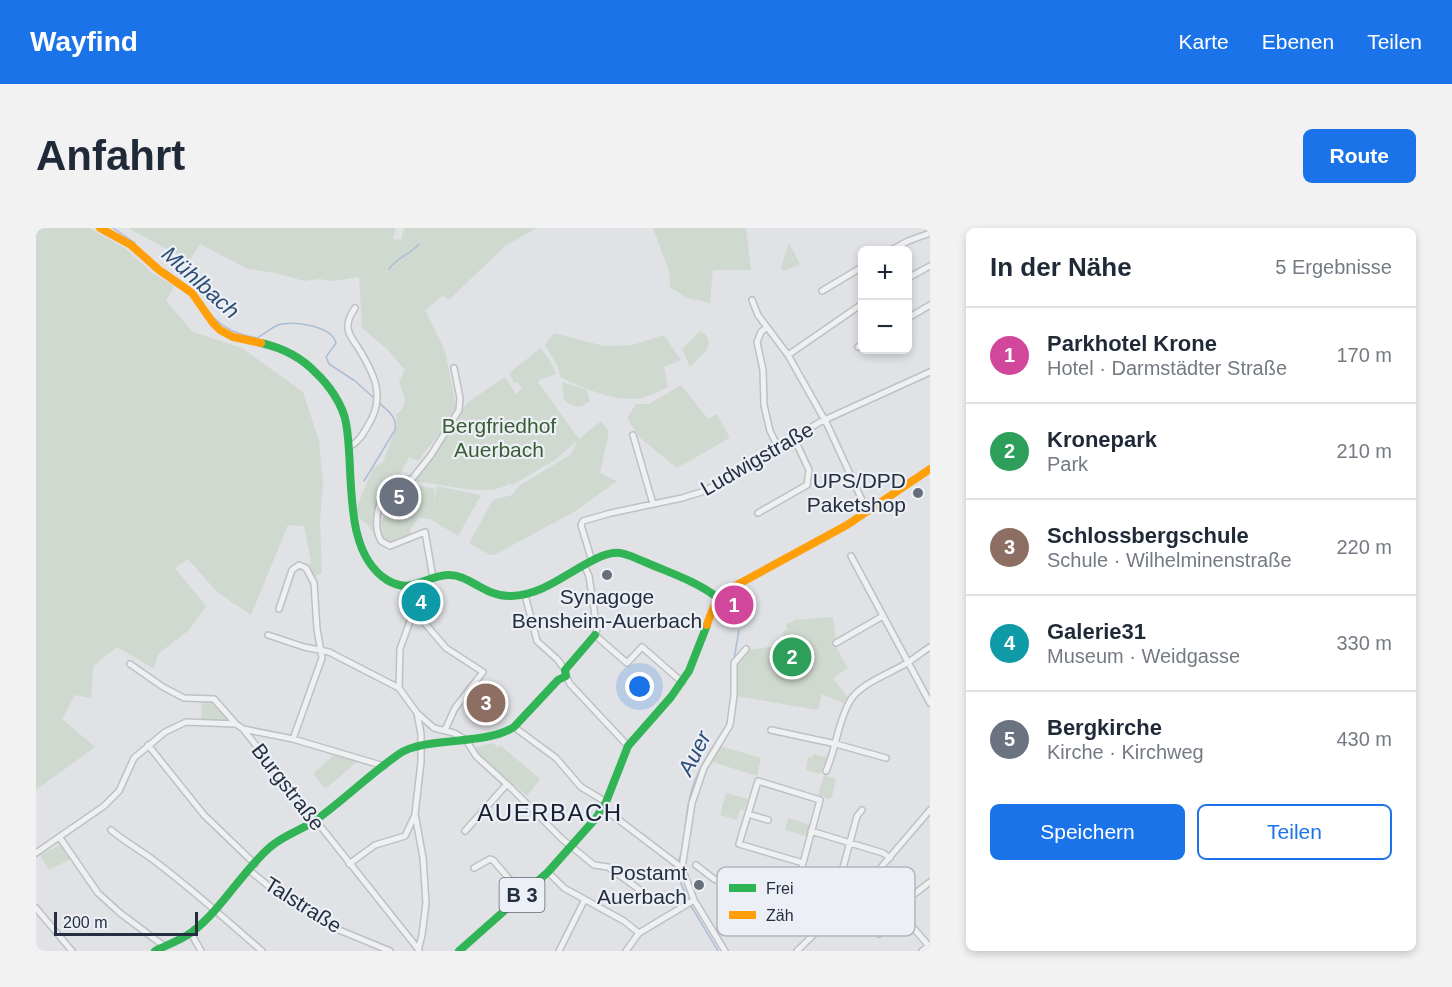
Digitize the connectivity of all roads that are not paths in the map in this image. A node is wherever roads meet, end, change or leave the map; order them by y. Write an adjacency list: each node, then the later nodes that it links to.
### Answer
1 (100, 228): 20 (main road)
2 (930, 233): 3 (street)
3 (899, 246)
4 (930, 266): 6 (street)
5 (858, 269): 7 (street)
6 (912, 276)
7 (822, 291)
8 (752, 300): 13 (street)
9 (930, 305): 12 (street)
10 (858, 307): 14 (street)
11 (355, 308): 20 (street)
12 (912, 316)
13 (767, 327): 14 (street); 21 (street)
14 (788, 355): 17 (street)
15 (454, 368): 28 (street)
16 (930, 372): 17 (street, Ludwigstraße)
17 (825, 420): 19 (street, Ludwigstraße); 24 (street)
18 (633, 435): 23 (street)
19 (794, 438): 21 (street, Ludwigstraße); 25 (street)
20 (349, 447): 29 (main road)
21 (778, 447): 23 (street, Ludwigstraße)
22 (930, 469): 24 (main road)
23 (653, 504): 27 (street, Ludwigstraße)
24 (867, 511): 31 (main road)
25 (758, 513)
26 (851, 556): 34 (street)
27 (588, 563): 30 (main road); 31 (main road); 36 (street)
28 (433, 578): 29 (main road); 30 (main road)
29 (421, 584): 33 (street)
30 (525, 595): 43 (street)
31 (718, 598): 44 (main road, B 3)
32 (279, 609): 40 (street)
33 (412, 615): 45 (street); 51 (street)
34 (882, 616): 37 (street); 41 (street)
35 (268, 635): 40 (street)
36 (595, 635): 43 (main road); 44 (street)
37 (836, 644)
38 (930, 647): 41 (street)
39 (746, 649): 86 (street)
40 (322, 652): 45 (street); 53 (street)
41 (907, 663): 46 (street); 55 (street)
42 (130, 664): 48 (street, Burgstraße)
43 (565, 673): 49 (main road); 58 (street)
44 (682, 682): 58 (main road, B 3)
45 (399, 688): 47 (street)
46 (930, 704)
47 (417, 713): 51 (street); 57 (street)
48 (236, 724): 50 (street, Burgstraße); 56 (street)
49 (514, 727): 54 (main road); 63 (street)
50 (243, 729): 53 (street); 68 (street, Burgstraße)
51 (445, 730): 54 (street)
52 (771, 730): 55 (street)
53 (293, 739): 60 (street)
54 (466, 740): 57 (main road); 62 (street)
55 (836, 744): 59 (street); 61 (street)
56 (148, 745): 73 (street); 81 (street, Talstraße)
57 (421, 746): 60 (main road); 67 (street)
58 (628, 746): 63 (main road, B 3)
59 (886, 758)
60 (384, 766): 68 (main road)
61 (826, 771)
62 (507, 784): 71 (street); 75 (street)
63 (604, 805): 75 (main road, B 3); 86 (street)
64 (862, 810): 74 (street)
65 (748, 813): 69 (street); 72 (street); 78 (street)
66 (929, 813): 77 (street)
67 (415, 814): 79 (street); 108 (street)
68 (315, 820): 79 (street, Burgstraße); 81 (main road)
69 (768, 820)
70 (111, 830): 96 (street)
71 (465, 831)
72 (811, 831): 74 (street); 78 (street)
73 (60, 838): 76 (street); 101 (street)
74 (849, 843): 77 (street); 83 (street)
75 (573, 847): 87 (main road, B 3); 90 (street)
76 (36, 853)
77 (890, 858): 84 (street)
78 (803, 863): 82 (street)
79 (349, 864): 108 (street, Burgstraße)
80 (696, 865): 88 (street)
81 (253, 867): 96 (main road); 107 (street, Talstraße)
82 (802, 867)
83 (843, 867)
84 (881, 867)
85 (474, 868): 92 (street)
86 (682, 868): 93 (street)
87 (548, 873): 92 (main road, B 3); 94 (street)
88 (717, 880)
89 (930, 882): 91 (street)
90 (640, 890)
91 (915, 893)
92 (523, 895): 109 (main road, B 3)
93 (694, 900): 99 (street); 112 (street)
94 (584, 901): 99 (street); 110 (street)
95 (36, 908): 103 (street)
96 (215, 910): 98 (main road); 106 (street)
97 (915, 930): 102 (street)
98 (191, 933): 101 (main road); 105 (street)
99 (639, 933): 111 (street)
100 (812, 936): 113 (street)
101 (164, 946): 104 (main road)
102 (929, 946): 114 (street)
103 (72, 951)
104 (155, 951)
105 (201, 951)
106 (262, 951)
107 (390, 951)
108 (418, 951)
109 (459, 951)
110 (559, 951)
111 (626, 951)
112 (725, 951)
113 (797, 951)
114 (922, 951)

